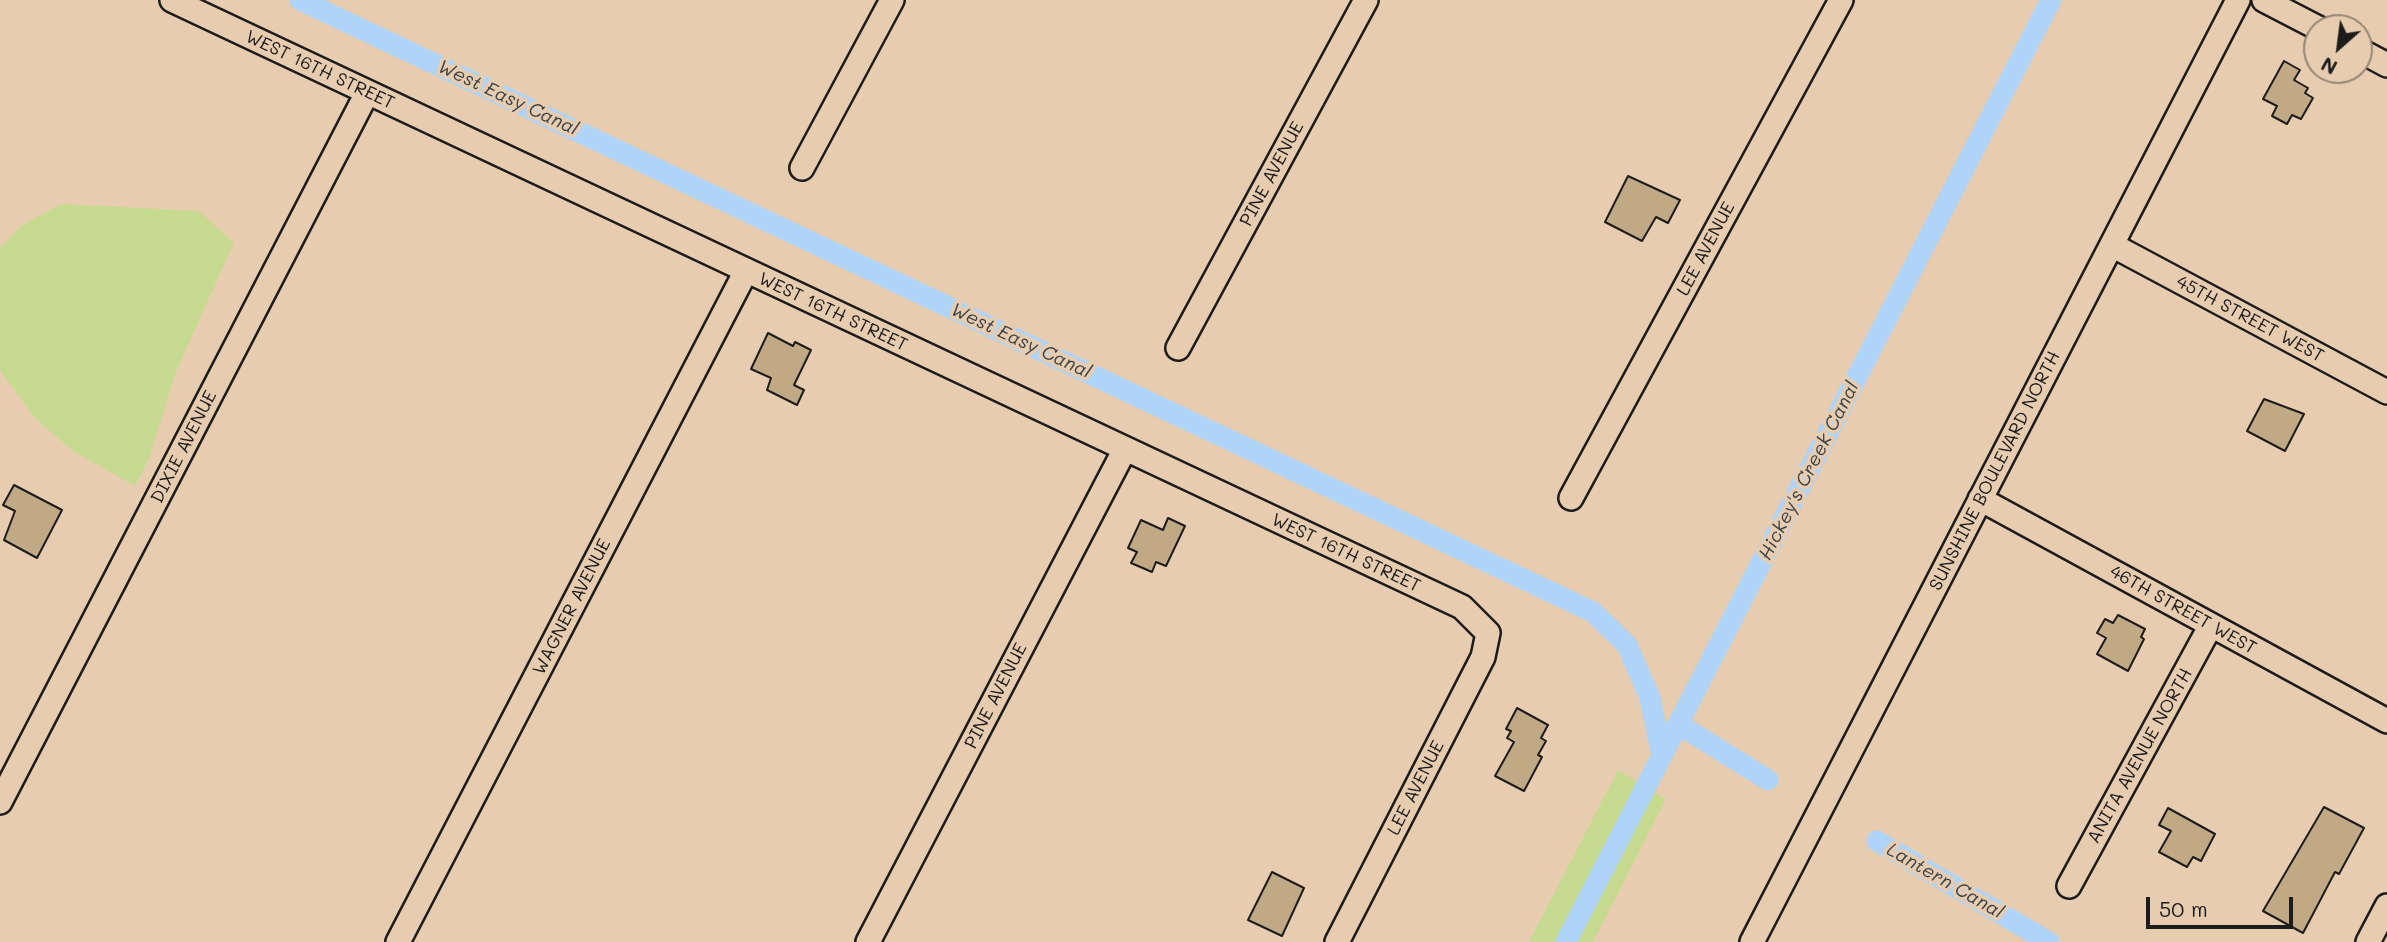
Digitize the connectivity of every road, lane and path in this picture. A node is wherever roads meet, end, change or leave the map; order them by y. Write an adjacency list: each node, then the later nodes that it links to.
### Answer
1 (172, 0): 8 (street, WEST 16TH STREET)
2 (892, 0): 9 (street)
3 (1366, 0): 12 (street, PINE AVENUE)
4 (1841, 0): 15 (street, LEE AVENUE)
5 (2238, 0): 10 (street, SUNSHINE BOULEVARD NORTH)
6 (2264, 0): 7 (street)
7 (2303, 20)
8 (367, 93): 11 (street, WEST 16TH STREET); 20 (street, DIXIE AVENUE)
9 (802, 168)
10 (2112, 245): 13 (street, 45TH STREET WEST); 16 (street, SUNSHINE BOULEVARD NORTH)
11 (746, 271): 14 (street, WEST 16TH STREET); 23 (street, WAGNER AVENUE)
12 (1178, 348)
13 (2387, 392)
14 (1125, 449): 18 (street, WEST 16TH STREET); 24 (street, PINE AVENUE)
15 (1571, 498)
16 (1980, 499): 17 (street, 46TH STREET WEST); 26 (street, SUNSHINE BOULEVARD NORTH)
17 (2211, 625): 19 (street, 46TH STREET WEST); 21 (street, ANITA AVENUE NORTH)
18 (1488, 633): 25 (street, LEE AVENUE)
19 (2387, 720)
20 (0, 802)
21 (2069, 886)
22 (2387, 906): 27 (street)
23 (398, 942)
24 (868, 942)
25 (1337, 942)
26 (1752, 942)
27 (2368, 942)

